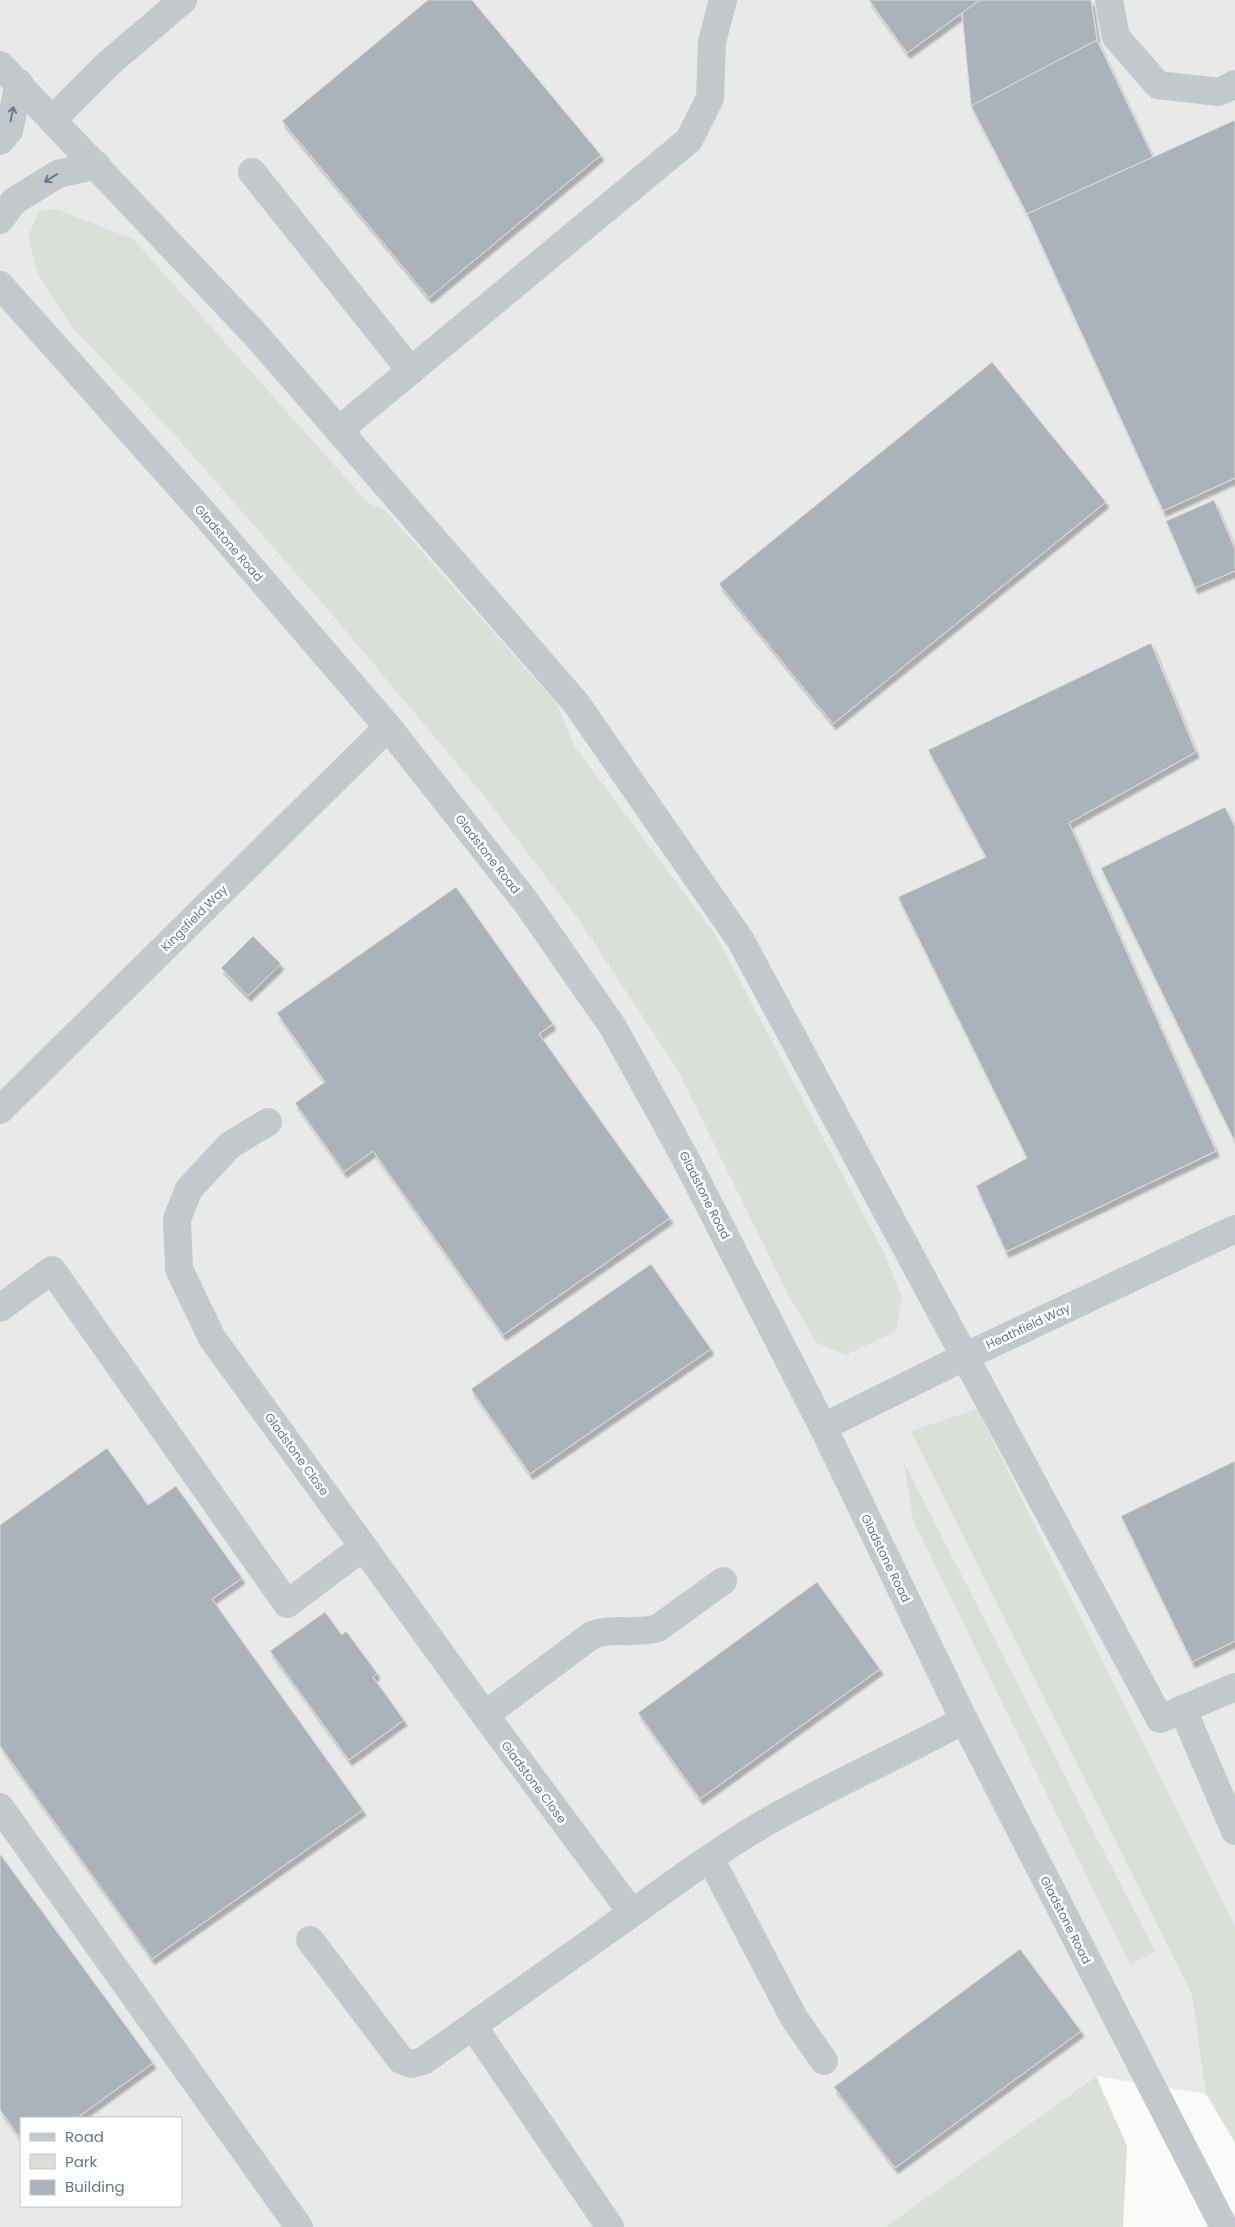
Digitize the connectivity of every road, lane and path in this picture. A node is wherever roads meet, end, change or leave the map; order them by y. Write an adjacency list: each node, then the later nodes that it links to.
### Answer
1 (183, 0): 7 (street)
2 (723, 0): 13 (street)
3 (1109, 0): 6 (street)
4 (0, 65): 5 (street)
5 (19, 83): 7 (street); 8 (street, one-way to 5)
6 (1235, 84)
7 (53, 119): 9 (street)
8 (0, 141)
9 (97, 165): 11 (street, one-way to 11); 14 (street)
10 (252, 172): 13 (street)
11 (0, 220)
12 (0, 285): 15 (street, Gladstone Road)
13 (411, 371): 14 (street)
14 (338, 430): 20 (street)
15 (388, 726): 16 (street, Kingsfield Way); 21 (street, Gladstone Road)
16 (0, 1110)
17 (268, 1122): 22 (street, Gladstone Close)
18 (1235, 1228): 20 (street, Heathfield Way)
19 (0, 1308): 22 (street)
20 (964, 1357): 21 (street, Heathfield Way); 25 (street)
21 (823, 1427): 27 (street, Gladstone Road)
22 (364, 1547): 26 (street, Gladstone Close)
23 (723, 1581): 26 (street)
24 (1235, 1687): 25 (street)
25 (1183, 1710): 29 (street)
26 (485, 1715): 31 (street, Gladstone Close)
27 (964, 1720): 30 (street); 37 (street, Gladstone Road)
28 (0, 1807): 35 (street)
29 (1235, 1831)
30 (710, 1858): 31 (street); 34 (street)
31 (632, 1913): 33 (street)
32 (310, 1940): 33 (street)
33 (473, 2026): 36 (street)
34 (824, 2061)
35 (299, 2227)
36 (610, 2227)
37 (1224, 2227)

